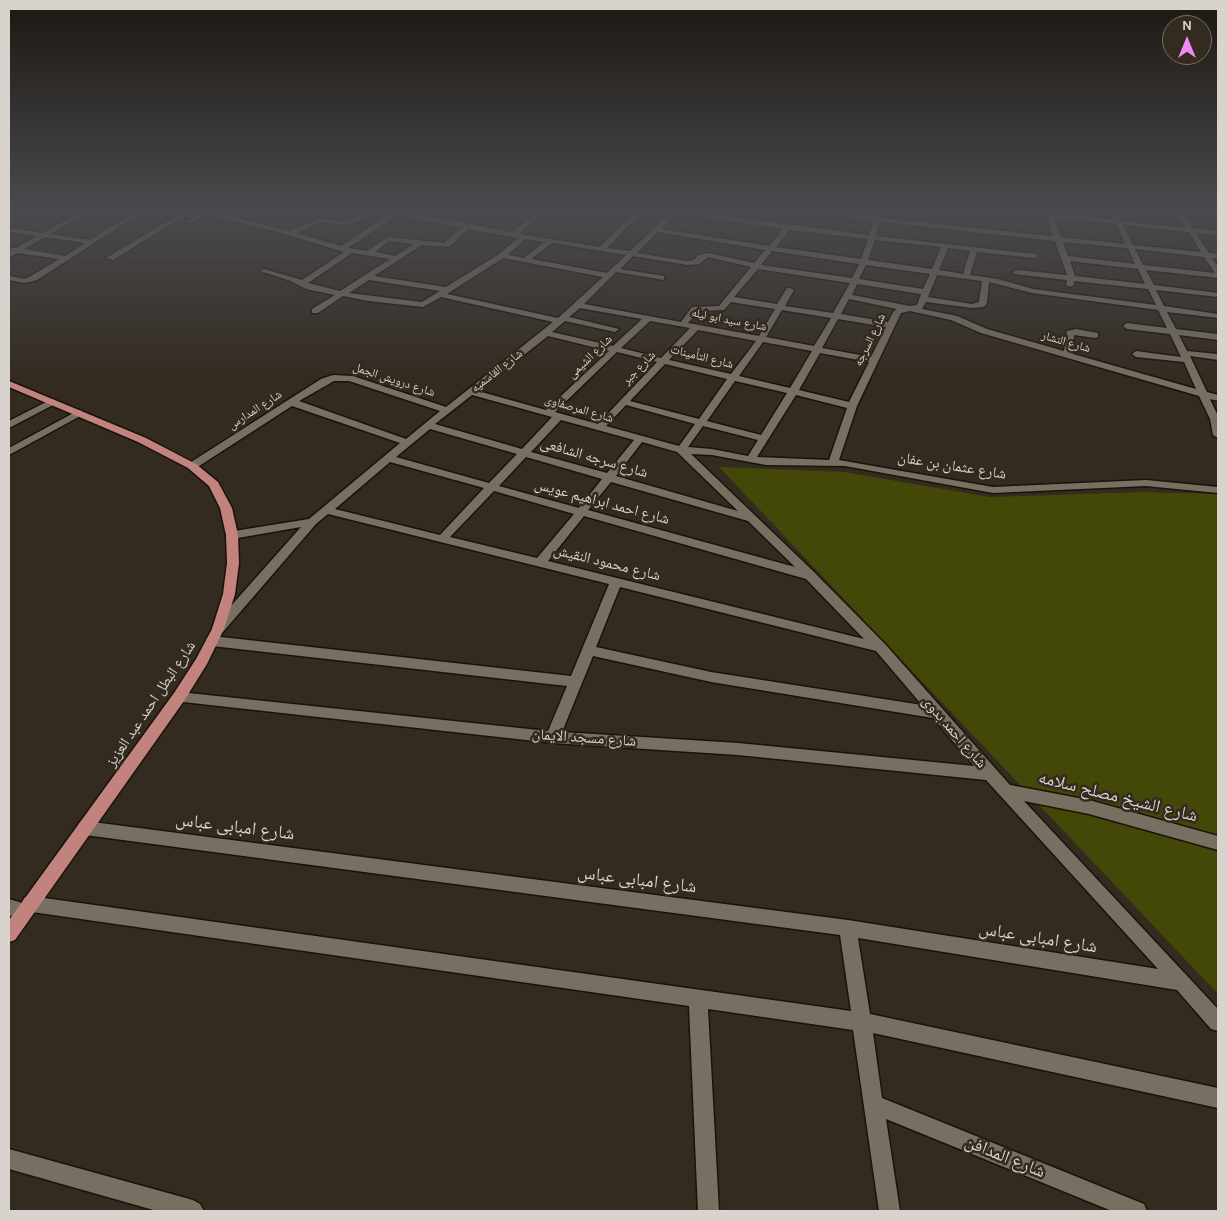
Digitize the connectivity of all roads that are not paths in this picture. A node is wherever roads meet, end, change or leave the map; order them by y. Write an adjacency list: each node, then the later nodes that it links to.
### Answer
1 (49, 269): 23 (street)
2 (321, 269): 28 (street)
3 (378, 269): 22 (street)
4 (482, 269): 30 (street)
5 (585, 269): 19 (street)
6 (616, 269): 19 (street, شارع القاسميه)
7 (754, 269): 38 (street)
8 (777, 269): 27 (street)
9 (861, 269): 27 (street)
10 (912, 269): 17 (street)
11 (934, 269): 17 (street)
12 (968, 269): 20 (street)
13 (1069, 269): 25 (street)
14 (1141, 269): 29 (street)
15 (1157, 269): 21 (street)
16 (264, 272): 28 (street)
17 (933, 272): 20 (street); 34 (street)
18 (1017, 272): 25 (street)
19 (612, 273): 24 (street); 39 (street, شارع القاسميه)
20 (966, 276): 26 (street)
21 (1218, 276)
22 (367, 277): 30 (street); 32 (street)
23 (9, 278)
24 (660, 278)
25 (1071, 278): 29 (street); 37 (street)
26 (986, 279): 34 (street); 37 (street)
27 (855, 280): 34 (street); 36 (street)
28 (301, 284): 32 (street)
29 (1150, 287): 35 (street); 42 (street)
30 (449, 290): 33 (street)
31 (790, 290): 40 (street)
32 (341, 294): 33 (street); 43 (street)
33 (441, 295): 47 (street)
34 (925, 295): 41 (street, شارع السرجه)
35 (1218, 295)
36 (847, 296): 41 (street, شارع النشار); 44 (street)
37 (1068, 296): 42 (street)
38 (729, 298): 40 (street); 48 (street)
39 (578, 305): 46 (street, شارع سيد ابو ليله); 47 (street, شارع القاسميه)
40 (780, 307): 44 (street); 57 (street)
41 (908, 309): 49 (street, شارع السرجه); 61 (street, شارع النشار)
42 (1162, 310): 45 (street); 53 (street)
43 (315, 311)
44 (836, 316): 49 (street); 59 (street)
45 (1218, 316)
46 (648, 318): 48 (street, شارع سيد ابو ليله); 58 (street, شارع الشيمى)
47 (561, 319): 52 (street); 54 (street, شارع القاسميه)
48 (683, 324): 51 (street, شارع سيد ابو ليله)
49 (891, 325): 64 (street, شارع السرجه)
50 (1127, 326): 53 (street)
51 (696, 327): 57 (street, شارع سيد ابو ليله); 65 (street, شارع جبر)
52 (615, 329)
53 (1173, 331): 56 (street); 62 (street)
54 (546, 333): 58 (street, شارع التأمينات); 69 (street, شارع القاسميه)
55 (1095, 335): 61 (street)
56 (1218, 336)
57 (761, 339): 59 (street, شارع سيد ابو ليله); 67 (street)
58 (615, 350): 65 (street, شارع التأمينات); 79 (street, شارع الشيمى)
59 (817, 350): 64 (street, شارع سيد ابو ليله); 70 (street)
60 (1136, 354): 62 (street)
61 (1068, 355): 71 (street, شارع النشار)
62 (1186, 356): 63 (street); 71 (street)
63 (1218, 357)
64 (874, 360): 76 (street, شارع السرجه)
65 (663, 361): 67 (street, شارع التأمينات); 75 (street, شارع جبر)
66 (333, 378): 74 (street, شارع المدارس); 77 (street, شارع درويش الجمل)
67 (733, 378): 70 (street, شارع التأمينات); 80 (street)
68 (11, 386): 73 (main road, شارع البطل احمد عبد العزيز)
69 (470, 392): 77 (street, شارع القاسميه); 79 (street, شارع المرصفاوى)
70 (793, 392): 76 (street, شارع التأمينات); 86 (street)
71 (1204, 394): 72 (street, شارع النشار); 84 (street)
72 (1218, 398)
73 (52, 402): 78 (main road, شارع البطل احمد عبد العزيز); 81 (street)
74 (291, 402): 87 (street); 94 (street, شارع المدارس)
75 (624, 402): 80 (street); 83 (street, شارع جبر)
76 (852, 406): 93 (street, شارع السرجه)
77 (446, 410): 82 (street, شارع القاسميه)
78 (80, 413): 89 (street); 94 (main road, شارع البطل احمد عبد العزيز)
79 (554, 415): 83 (street, شارع المرصفاوى); 90 (street, شارع الشيمى)
80 (701, 422): 86 (street); 88 (street)
81 (9, 425)
82 (428, 425): 87 (street, شارع القاسميه); 90 (street, شارع سرجه الشافعى)
83 (600, 427): 85 (street, شارع المرصفاوى)
84 (1218, 435)
85 (640, 439): 88 (street, شارع المرصفاوى); 95 (street)
86 (764, 439): 92 (street)
87 (406, 442): 91 (street, شارع القاسميه)
88 (681, 450): 92 (street, شارع عثمان بن عفان); 100 (street, شارع احمد بدوى)
89 (9, 452)
90 (524, 453): 95 (street, شارع سرجه الشافعى); 96 (street, شارع الشيمى)
91 (387, 458): 96 (street, شارع احمد ابراهيم عويس); 98 (street, شارع القاسميه)
92 (751, 459): 93 (street, شارع عثمان بن عفان)
93 (833, 462): 97 (street, شارع عثمان بن عفان)
94 (192, 466): 102 (main road, شارع البطل احمد عبد العزيز)
95 (608, 478): 99 (street); 100 (street, شارع سرجه الشافعى)
96 (491, 487): 99 (street, شارع احمد ابراهيم عويس); 103 (street, شارع الشيمى)
97 (1218, 490)
98 (326, 510): 101 (street, شارع القاسميه); 103 (street, شارع محمود النقيش)
99 (581, 512): 104 (street); 105 (street, شارع احمد ابراهيم عويس)
100 (753, 519): 105 (street, شارع احمد بدوى)
101 (312, 522): 102 (street); 107 (street, شارع القاسميه)
102 (232, 535): 107 (main road, شارع البطل احمد عبد العزيز)
103 (442, 539): 104 (street, شارع محمود النقيش)
104 (540, 563): 106 (street, شارع محمود النقيش)
105 (810, 575): 108 (street, شارع احمد بدوى)
106 (616, 582): 108 (street, شارع محمود النقيش); 109 (street)
107 (215, 635): 110 (street); 111 (main road, شارع البطل احمد عبد العزيز)
108 (880, 647): 112 (street, شارع احمد بدوى)
109 (588, 650): 110 (street); 112 (street)
110 (575, 682): 113 (street)
111 (179, 697): 113 (street, شارع مسجد الايمان); 116 (main road, شارع البطل احمد عبد العزيز)
112 (937, 713): 114 (street, شارع احمد بدوى)
113 (553, 737): 114 (street, شارع مسجد الايمان)
114 (990, 774): 115 (street, شارع احمد بدوى)
115 (1007, 792): 117 (street, شارع الشيخ مصلح سلامه); 121 (street, شارع احمد بدوى)
116 (85, 828): 118 (main road, شارع البطل احمد عبد العزيز); 119 (street, شارع امبابى عباس)
117 (1218, 843)
118 (21, 908): 120 (main road, شارع البطل احمد عبد العزيز); 122 (street)
119 (848, 928): 121 (street, شارع امبابى عباس); 123 (street)
120 (9, 934)
121 (1182, 982): 124 (street, شارع احمد بدوى)
122 (698, 1000): 123 (street); 129 (street)
123 (862, 1022): 125 (street); 126 (street)
124 (1218, 1022)
125 (1218, 1098)
126 (874, 1104): 130 (street); 131 (street, شارع المدافن)
127 (9, 1159): 128 (street)
128 (193, 1211)
129 (708, 1211)
130 (889, 1211)
131 (1137, 1211)

